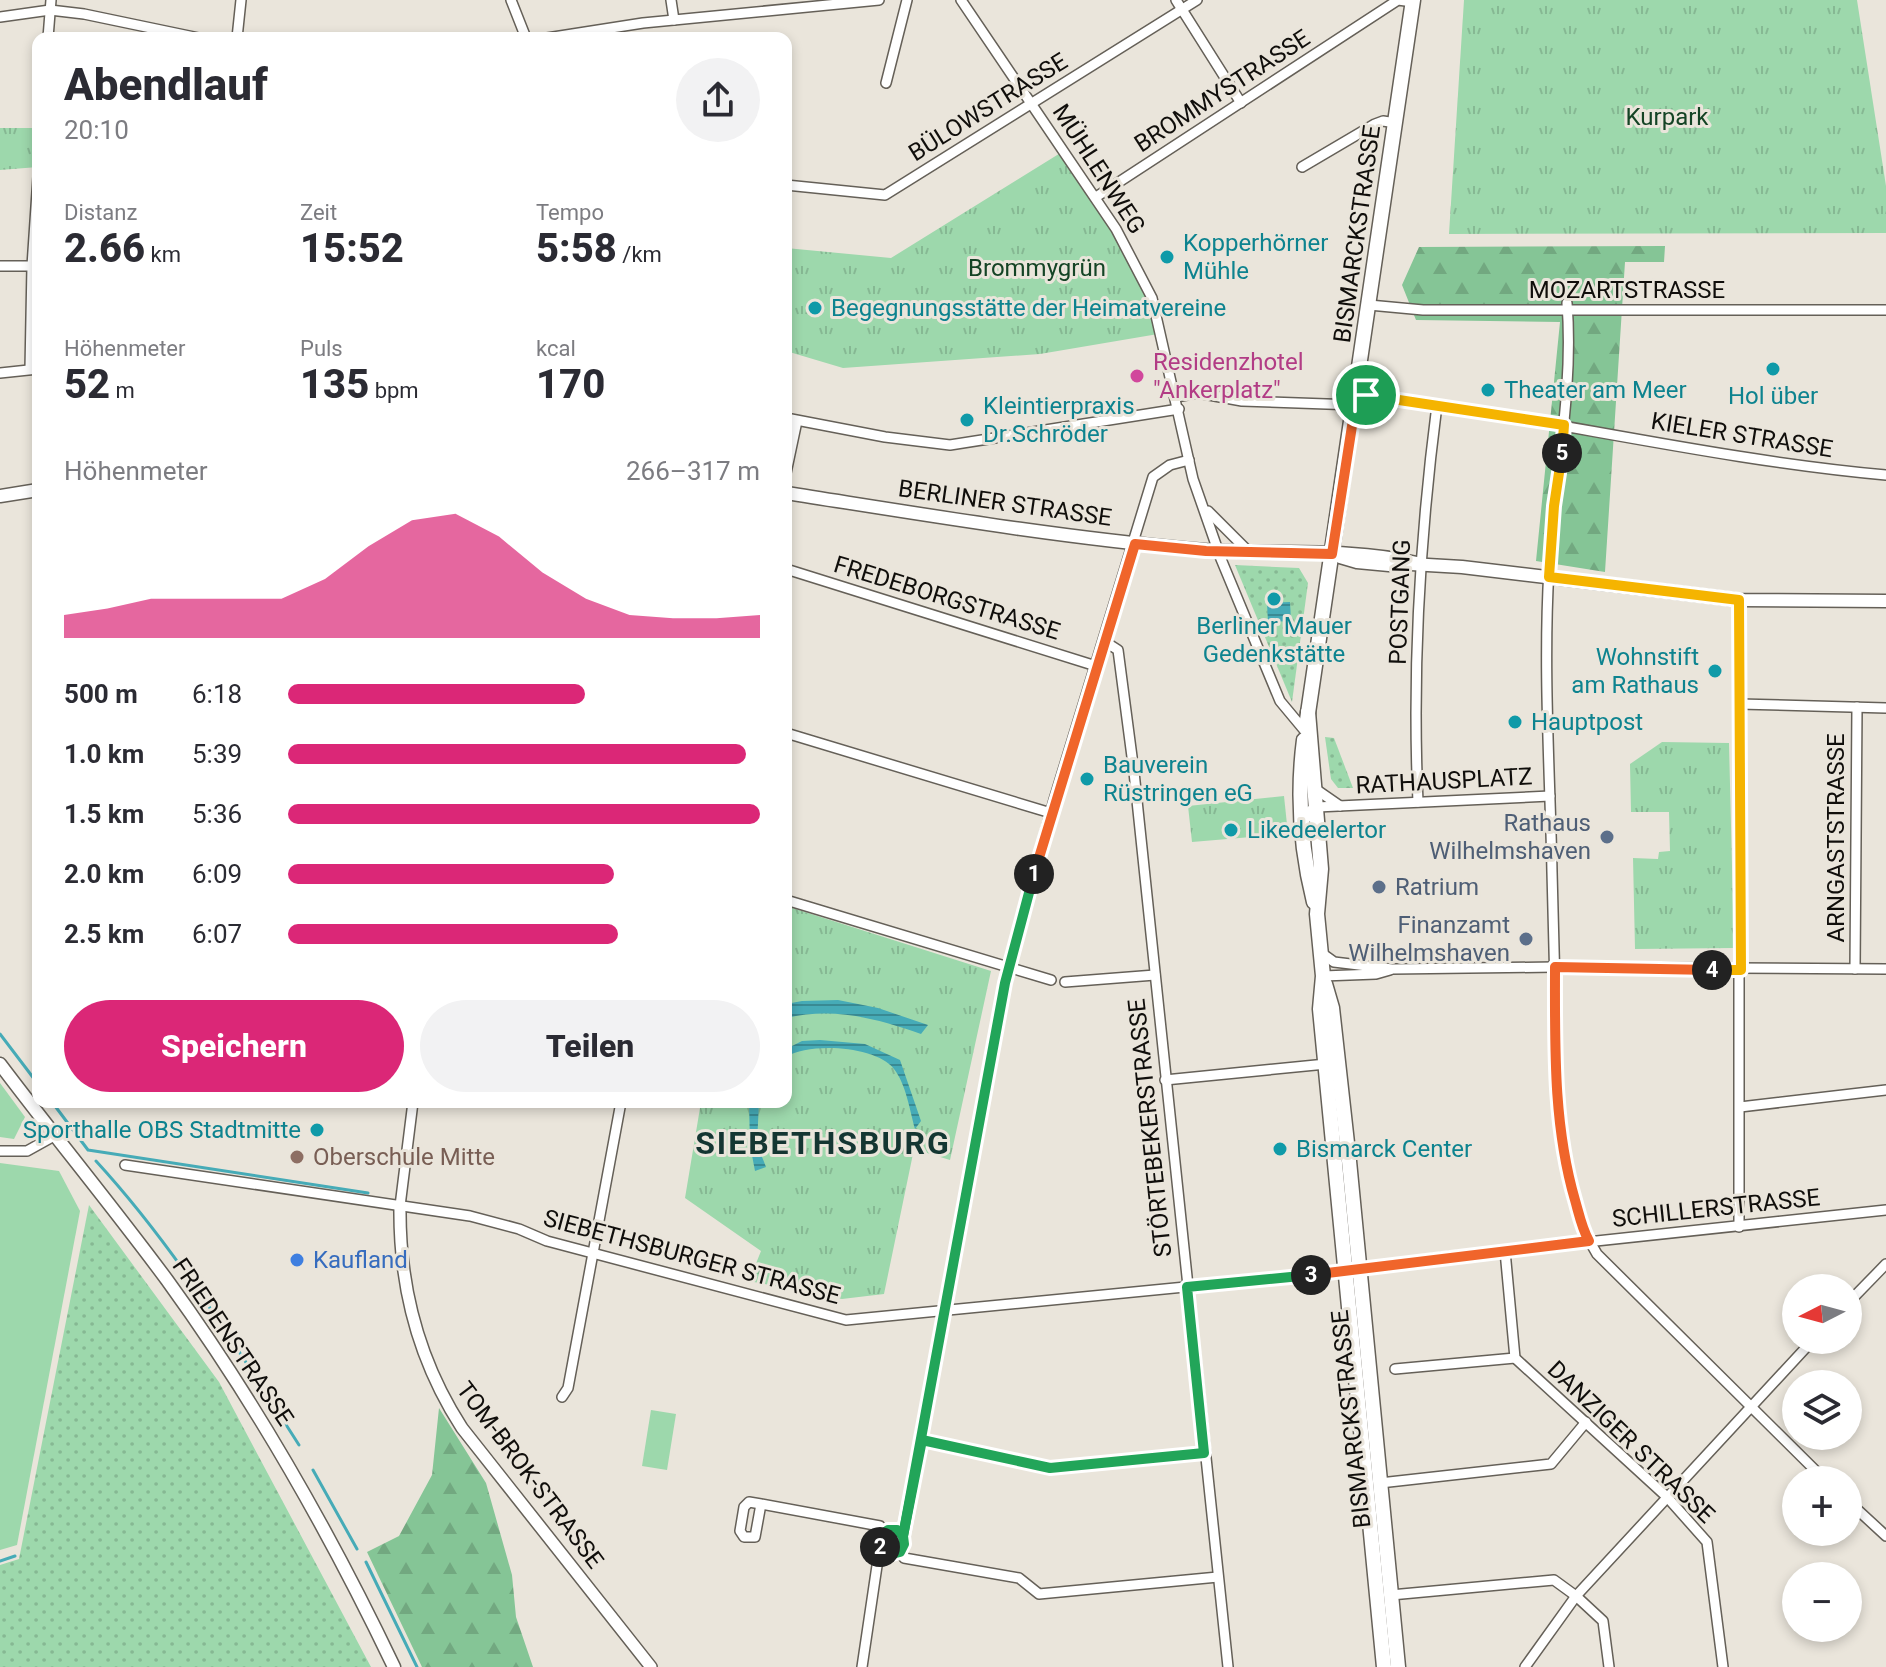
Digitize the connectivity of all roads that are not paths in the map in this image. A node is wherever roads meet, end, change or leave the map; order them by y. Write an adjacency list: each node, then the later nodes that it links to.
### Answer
1 (241, 0): 15 (street)
2 (511, 0): 16 (street)
3 (671, 0): 12 (street)
4 (879, 0): 12 (street)
5 (907, 0): 18 (street)
6 (961, 0): 19 (street, MÜHLENWEG)
7 (1197, 0): 10 (street, BÜLOWSTRASSE)
8 (1413, 1): 20 (street, BROMMYSTRASSE); 21 (main road, BISMARCKSTRASSE)
9 (50, 5): 11 (street); 13 (street); 14 (street)
10 (1179, 5): 19 (street, BÜLOWSTRASSE); 20 (street)
11 (0, 17)
12 (674, 20): 17 (street)
13 (48, 32)
14 (170, 32)
15 (238, 32)
16 (524, 32)
17 (589, 32)
18 (886, 83)
19 (1032, 103): 23 (street, BÜLOWSTRASSE); 24 (street, MÜHLENWEG)
20 (1241, 103): 24 (street, BROMMYSTRASSE)
21 (1396, 123): 22 (street); 27 (main road, BISMARCKSTRASSE)
22 (1302, 167)
23 (792, 186)
24 (1096, 197): 32 (street, MÜHLENWEG)
25 (0, 266): 26 (street)
26 (32, 266)
27 (1369, 305): 28 (street, MOZARTSTRASSE); 33 (main road, BISMARCKSTRASSE)
28 (1568, 306): 29 (street, MOZARTSTRASSE); 37 (street)
29 (1886, 310)
30 (32, 369): 31 (street)
31 (0, 373)
32 (1176, 397): 33 (street, KIELER STRASSE); 35 (street, MÜHLENWEG)
33 (1356, 400): 34 (street, KIELER STRASSE); 47 (main road, BISMARCKSTRASSE)
34 (1437, 405): 37 (street, KIELER STRASSE); 48 (street, POSTGANG)
35 (1179, 409): 36 (street); 38 (street, MÜHLENWEG)
36 (792, 420)
37 (1564, 425): 39 (street, KIELER STRASSE); 50 (street)
38 (1189, 460): 43 (street, MÜHLENWEG); 44 (street)
39 (1886, 475)
40 (32, 491): 42 (main road)
41 (792, 494): 44 (main road, BERLINER STRASSE)
42 (0, 496)
43 (1205, 507): 45 (street, MÜHLENWEG); 46 (street)
44 (1135, 544): 45 (main road, BERLINER STRASSE); 53 (street)
45 (1218, 551): 46 (main road, BERLINER STRASSE); 59 (street, MÜHLENWEG)
46 (1248, 551): 47 (main road, BERLINER STRASSE)
47 (1332, 554): 48 (main road, BERLINER STRASSE); 58 (main road, BISMARCKSTRASSE)
48 (1419, 563): 50 (main road, BERLINER STRASSE); 63 (street, POSTGANG)
49 (792, 571): 54 (street, FREDEBORGSTRASSE)
50 (1549, 577): 51 (main road, BERLINER STRASSE); 62 (street)
51 (1739, 600): 52 (main road, BERLINER STRASSE); 55 (street)
52 (1886, 601)
53 (1104, 641): 54 (street); 77 (street, STÖRTEBEKERSTRASSE)
54 (1096, 666): 66 (street)
55 (1739, 704): 56 (street); 76 (street)
56 (1857, 707): 57 (street); 74 (street, ARNGASTSTRASSE)
57 (1886, 708)
58 (1308, 712): 59 (main road, BISMARCKSTRASSE); 61 (main road, BISMARCKSTRASSE)
59 (1305, 731): 61 (main road, BISMARCKSTRASSE)
60 (792, 735): 66 (street)
61 (1308, 788): 64 (street, RATHAUSPLATZ); 65 (main road, BISMARCKSTRASSE); 67 (main road, BISMARCKSTRASSE)
62 (1550, 796): 63 (street, RATHAUSPLATZ); 72 (street)
63 (1418, 802): 64 (street, RATHAUSPLATZ)
64 (1340, 806): 65 (street, RATHAUSPLATZ)
65 (1317, 807): 67 (street); 69 (main road, BISMARCKSTRASSE)
66 (1051, 813): 71 (street)
67 (1302, 825): 69 (main road, BISMARCKSTRASSE)
68 (792, 902): 71 (street)
69 (1317, 914): 70 (main road, BISMARCKSTRASSE)
70 (1320, 952): 73 (street); 78 (main road, BISMARCKSTRASSE)
71 (1009, 967): 79 (street); 103 (street)
72 (1555, 967): 73 (street); 76 (street); 96 (street)
73 (1392, 969): 78 (street)
74 (1855, 969): 75 (street); 76 (street)
75 (1886, 969)
76 (1741, 970): 86 (street)
77 (1155, 975): 80 (street); 83 (street, STÖRTEBEKERSTRASSE)
78 (1323, 976): 82 (main road, BISMARCKSTRASSE); 100 (main road, BISMARCKSTRASSE)
79 (1051, 980)
80 (1065, 982)
81 (0, 1064): 85 (main road, FRIEDENSTRASSE)
82 (1326, 1064): 83 (street); 100 (main road, BISMARCKSTRASSE)
83 (1165, 1080): 101 (street, STÖRTEBEKERSTRASSE)
84 (1886, 1090): 86 (street)
85 (32, 1107)
86 (1740, 1107): 95 (street)
87 (33, 1108): 90 (main road, FRIEDENSTRASSE)
88 (412, 1108): 93 (street, TOM-BROK-STRASSE)
89 (620, 1108): 98 (street)
90 (54, 1136): 91 (street); 125 (main road, FRIEDENSTRASSE)
91 (0, 1151)
92 (125, 1165): 93 (street, SIEBETHSBURGER STRASSE)
93 (400, 1206): 98 (street, SIEBETHSBURGER STRASSE); 126 (street, TOM-BROK-STRASSE)
94 (1886, 1210): 95 (street, SCHILLERSTRASSE)
95 (1739, 1227): 96 (street, SCHILLERSTRASSE)
96 (1589, 1241): 97 (street, SCHILLERSTRASSE); 108 (street)
97 (1505, 1251): 100 (street, SCHILLERSTRASSE); 105 (street, DANZIGER STRASSE)
98 (593, 1253): 103 (street, SIEBETHSBURGER STRASSE); 107 (street)
99 (1886, 1264): 102 (street)
100 (1352, 1269): 101 (street, SIEBETHSBURGER STRASSE); 113 (main road, BISMARCKSTRASSE); 129 (main road, BISMARCKSTRASSE)
101 (1187, 1287): 103 (street, SIEBETHSBURGER STRASSE); 111 (street, STÖRTEBEKERSTRASSE)
102 (1862, 1289)
103 (945, 1312): 110 (street)
104 (1800, 1354): 108 (street)
105 (1515, 1358): 106 (street); 109 (street, DANZIGER STRASSE)
106 (1395, 1369)
107 (562, 1397)
108 (1749, 1407): 112 (street); 114 (street)
109 (1586, 1422): 113 (street); 114 (street, DANZIGER STRASSE)
110 (922, 1440): 111 (street); 118 (street)
111 (1204, 1453): 122 (street, STÖRTEBEKERSTRASSE)
112 (1810, 1466)
113 (1380, 1483): 123 (main road, BISMARCKSTRASSE)
114 (1667, 1497): 124 (street); 133 (street, DANZIGER STRASSE)
115 (761, 1504): 117 (street)
116 (1862, 1514): 119 (street)
117 (884, 1532): 118 (street); 120 (street)
118 (903, 1536): 121 (street)
119 (1886, 1536)
120 (884, 1551): 121 (street); 127 (street)
121 (900, 1552): 122 (street)
122 (1218, 1577): 128 (street, STÖRTEBEKERSTRASSE)
123 (1391, 1595): 124 (street); 130 (main road, BISMARCKSTRASSE)
124 (1576, 1596): 131 (street); 132 (street)
125 (394, 1667)
126 (651, 1667)
127 (862, 1667)
128 (1228, 1667)
129 (1384, 1667)
130 (1398, 1667)
131 (1525, 1667)
132 (1609, 1667)
133 (1723, 1667)

